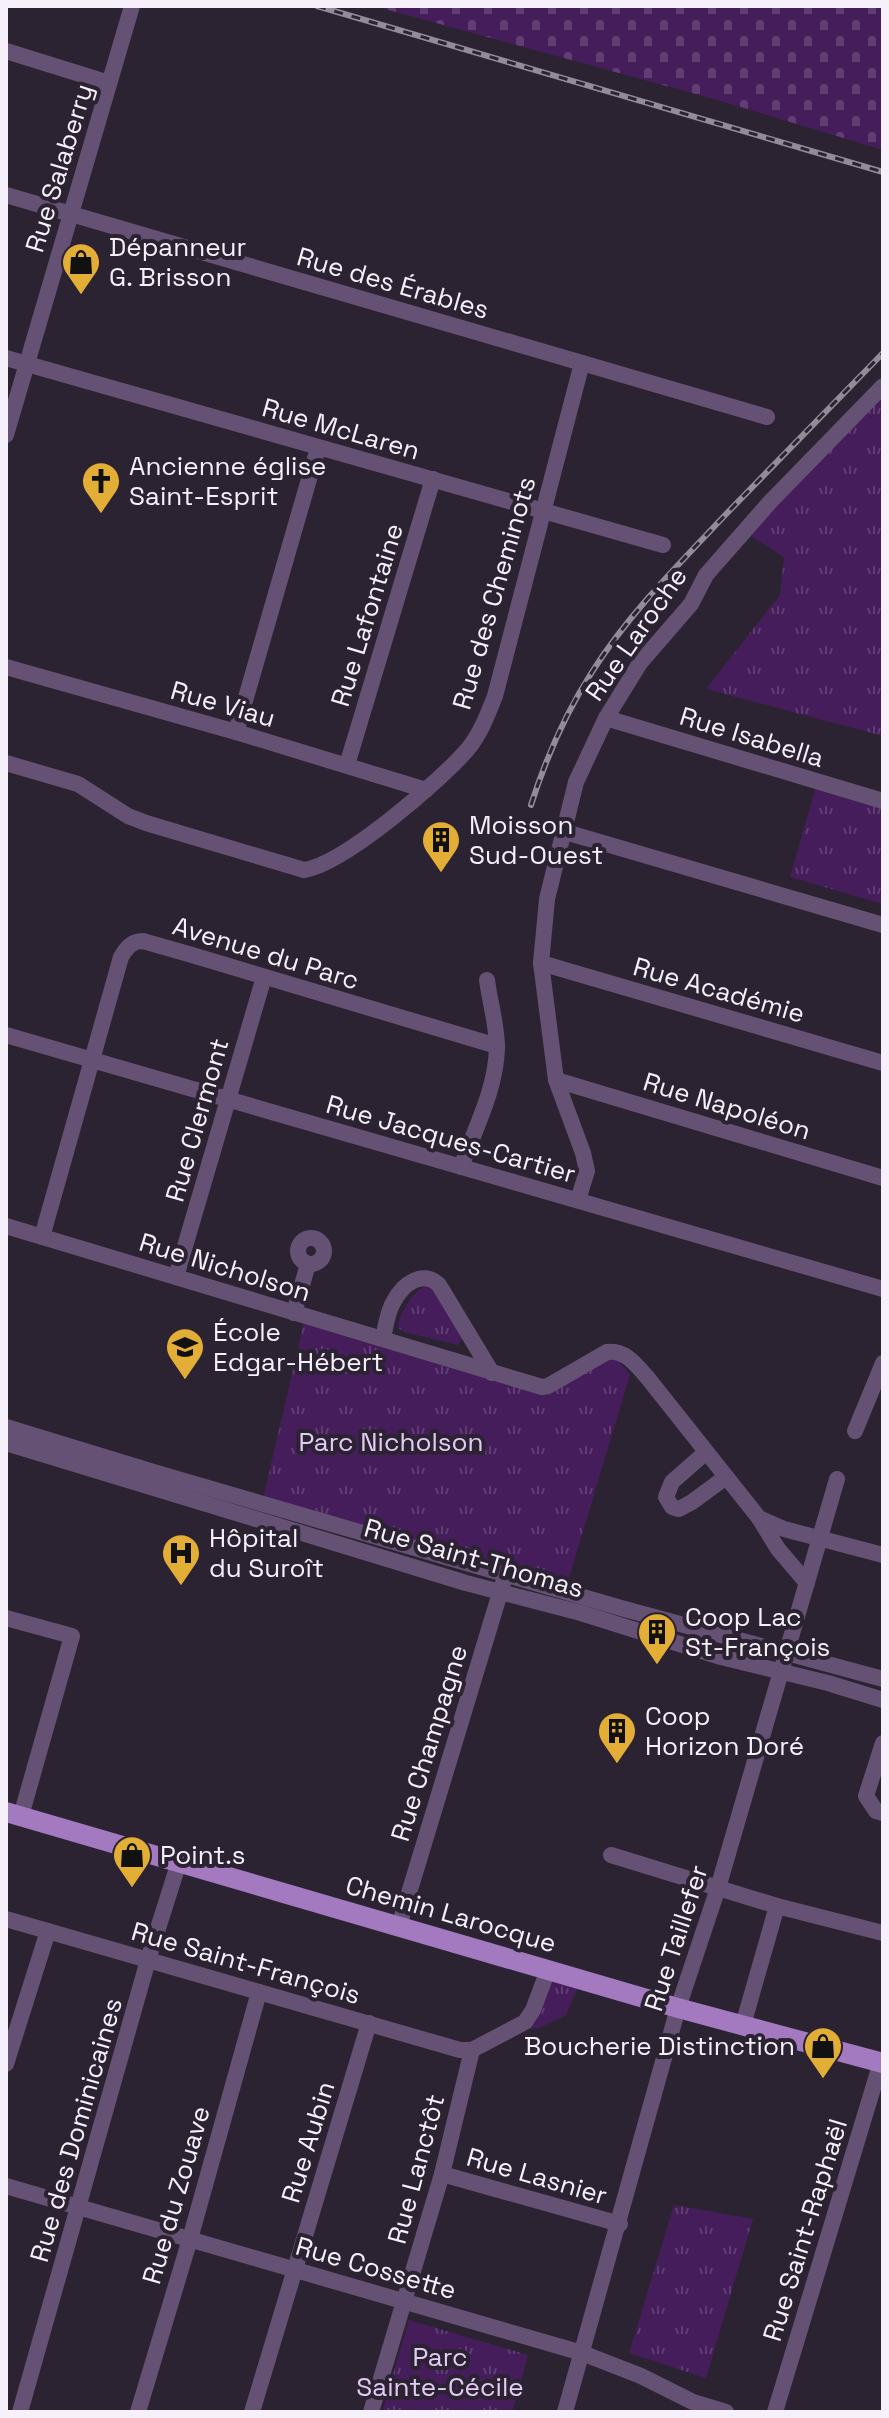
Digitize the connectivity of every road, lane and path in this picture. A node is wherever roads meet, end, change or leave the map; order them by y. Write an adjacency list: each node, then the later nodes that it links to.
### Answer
1 (132, 6): 3 (street, Rue Salaberry)
2 (6, 51): 3 (street)
3 (109, 83): 5 (street, Rue Salaberry)
4 (6, 195): 5 (street, Rue des Érables)
5 (70, 215): 7 (street, Rue des Érables); 8 (street, Rue Salaberry)
6 (6, 358): 8 (street, Rue McLaren)
7 (582, 363): 10 (street, Rue des Érables); 14 (street, Rue des Cheminots)
8 (26, 364): 11 (street, Rue Salaberry); 12 (street, Rue McLaren)
9 (883, 386): 17 (street, Rue Laroche)
10 (767, 417)
11 (6, 435)
12 (318, 448): 13 (street, Rue McLaren); 18 (street)
13 (433, 479): 14 (street, Rue McLaren); 20 (street, Rue Lafontaine)
14 (544, 511): 15 (street, Rue McLaren); 21 (street, Rue des Cheminots)
15 (663, 545)
16 (6, 667): 18 (street, Rue Viau)
17 (606, 718): 22 (street, Rue Isabella); 23 (street, Rue Laroche)
18 (236, 732): 20 (street, Rue Viau)
19 (6, 763): 21 (street, Rue des Cheminots)
20 (347, 765): 21 (street, Rue Viau)
21 (426, 790)
22 (883, 801)
23 (562, 831): 24 (street); 25 (street, Rue Laroche)
24 (883, 925)
25 (541, 963): 31 (street, Rue Académie); 32 (street, Rue Laroche)
26 (264, 977): 29 (street, Avenue du Parc); 30 (street, Avenue du Parc); 33 (street, Rue Clermont)
27 (487, 980): 29 (street)
28 (6, 1035): 30 (street, Rue Jacques-Cartier)
29 (497, 1046): 34 (street)
30 (93, 1060): 33 (street, Rue Jacques-Cartier); 38 (street, Avenue du Parc)
31 (883, 1063)
32 (556, 1080): 35 (street, Rue Napoléon); 36 (street, Rue Laroche)
33 (228, 1099): 34 (street, Rue Jacques-Cartier); 40 (street, Rue Clermont)
34 (461, 1167): 36 (street, Rue Jacques-Cartier)
35 (883, 1178)
36 (578, 1200): 41 (street, Rue Jacques-Cartier)
37 (6, 1226): 38 (street, Rue Nicholson)
38 (42, 1237): 40 (street, Rue Nicholson)
39 (308, 1264): 42 (street)
40 (176, 1277): 42 (street, Rue Nicholson)
41 (883, 1289)
42 (294, 1313): 43 (street, Rue Nicholson)
43 (383, 1338): 45 (street, Rue Nicholson); 45 (street)
44 (883, 1363): 47 (street)
45 (492, 1373): 49 (street, Rue Nicholson)
46 (6, 1427): 52 (street, Rue Saint-Thomas)
47 (855, 1431)
48 (6, 1443): 52 (street, Rue Saint-Thomas)
49 (706, 1452): 50 (street); 50 (street)
50 (726, 1477): 53 (street)
51 (837, 1479): 54 (street, Rue Taillefer)
52 (261, 1511): 56 (street, Rue Saint-Thomas); 58 (street, Rue Saint-Thomas)
53 (759, 1518): 54 (street); 57 (street)
54 (820, 1538): 55 (street); 57 (street, Rue Taillefer)
55 (883, 1555)
56 (506, 1574): 58 (street, Rue Champagne); 60 (street, Rue Saint-Thomas)
57 (807, 1583): 60 (street, Rue Taillefer)
58 (501, 1591): 61 (street, Rue Saint-Thomas); 72 (street, Rue Champagne)
59 (6, 1618): 66 (street)
60 (786, 1653): 61 (street, Rue Taillefer); 62 (street, Rue Saint-Thomas)
61 (782, 1671): 63 (street, Rue Saint-Thomas); 69 (street, Rue Taillefer)
62 (883, 1679)
63 (883, 1700)
64 (883, 1743): 65 (street)
65 (883, 1813)
66 (14, 1814): 68 (main road, Chemin Larocque)
67 (611, 1855): 69 (street)
68 (179, 1862): 72 (main road, Chemin Larocque); 75 (street, Rue des Dominicaines)
69 (718, 1888): 70 (street); 78 (street, Rue Taillefer)
70 (777, 1906): 74 (street); 80 (street)
71 (6, 1919): 73 (street, Rue Saint-François)
72 (399, 1926): 76 (main road, Chemin Larocque)
73 (48, 1931): 75 (street, Rue Saint-François); 83 (street)
74 (883, 1933)
75 (148, 1960): 77 (street, Rue Saint-François); 86 (street, Rue des Dominicaines)
76 (548, 1970): 78 (main road, Chemin Larocque); 81 (street)
77 (259, 1992): 79 (street, Rue Saint-François); 88 (street, Rue du Zouave)
78 (678, 2008): 80 (main road, Chemin Larocque); 87 (street, Rue Taillefer)
79 (369, 2023): 81 (street, Rue Saint-François); 89 (street, Rue Aubin)
80 (743, 2025): 82 (main road, Chemin Larocque)
81 (472, 2050): 84 (street, Rue Lanctôt)
82 (882, 2062): 99 (street, Rue Saint-Raphaël)
83 (6, 2064)
84 (442, 2174): 87 (street, Rue Lasnier); 90 (street, Rue Lanctôt)
85 (6, 2186): 86 (street, Rue Cossette)
86 (80, 2207): 88 (street, Rue Cossette); 93 (street, Rue des Dominicaines)
87 (620, 2224): 91 (street, Rue Taillefer)
88 (190, 2239): 89 (street, Rue Cossette); 94 (street, Rue du Zouave)
89 (294, 2270): 90 (street, Rue Cossette); 95 (street, Rue Aubin)
90 (404, 2301): 91 (street, Rue Cossette); 96 (street, Rue Lanctôt)
91 (582, 2353): 92 (street, Rue Cossette); 97 (street, Rue Taillefer)
92 (691, 2407): 98 (street, Rue Cossette)
93 (20, 2412)
94 (138, 2412)
95 (252, 2412)
96 (371, 2412)
97 (565, 2412)
98 (726, 2412)
99 (775, 2412)

